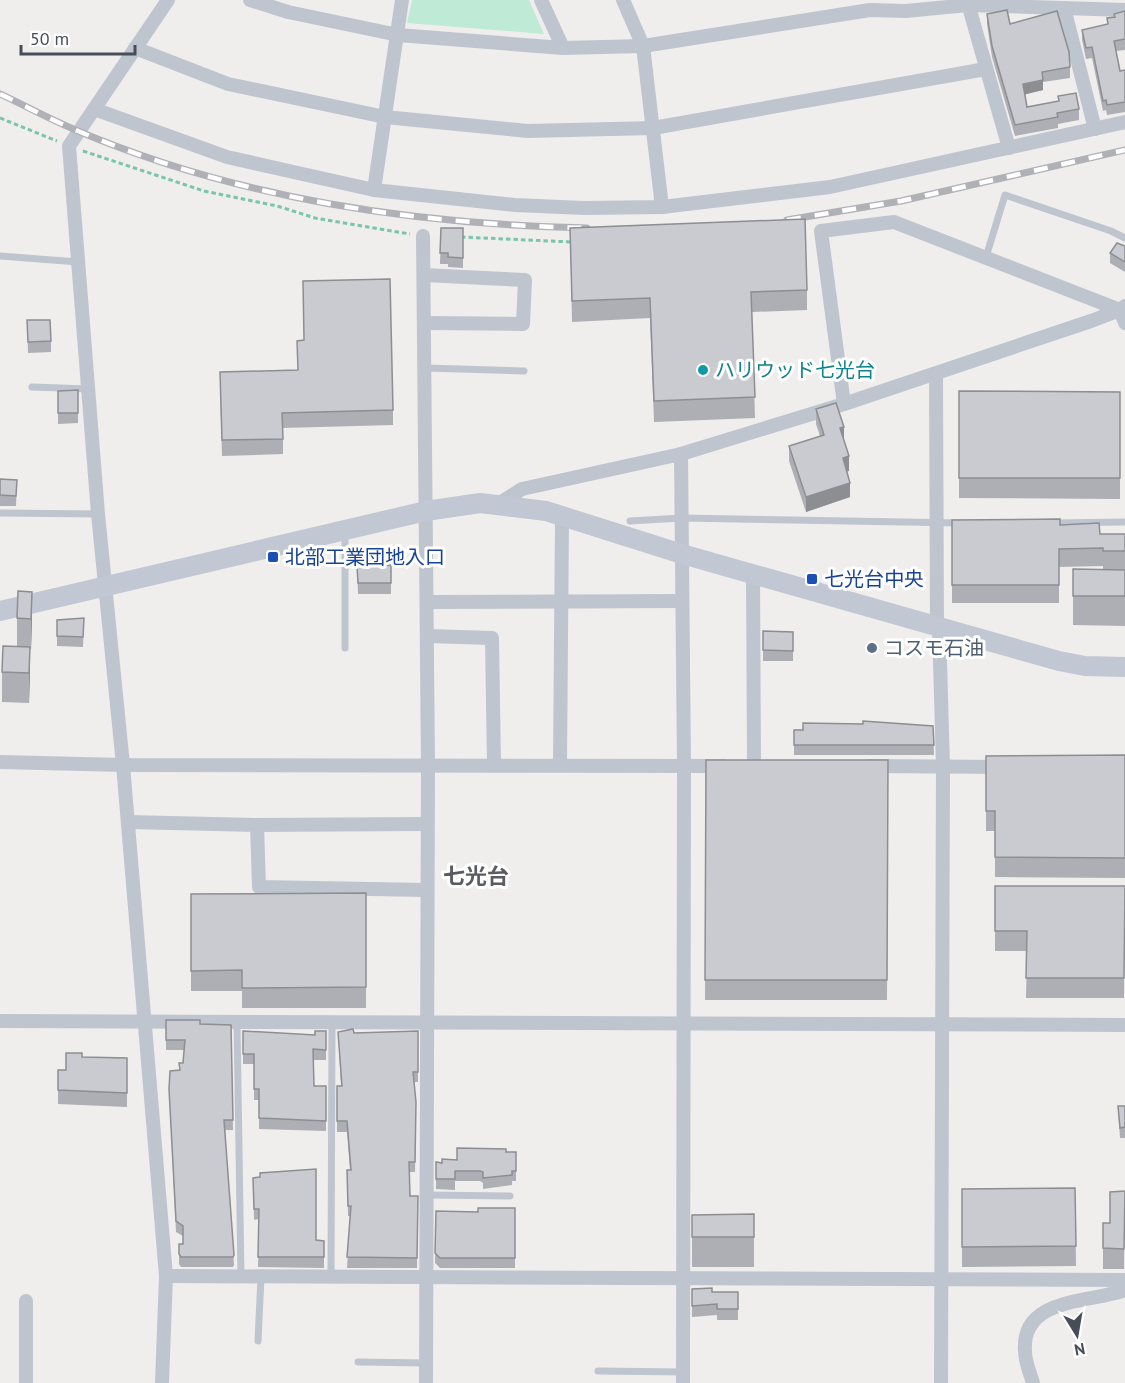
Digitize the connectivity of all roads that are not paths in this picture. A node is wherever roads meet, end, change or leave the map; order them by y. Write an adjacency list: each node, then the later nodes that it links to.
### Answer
1 (168, 0): 12 (street)
2 (250, 0): 10 (street)
3 (402, 0): 10 (street)
4 (541, 0): 13 (street)
5 (623, 0): 11 (street)
6 (968, 2): 7 (street); 8 (street); 14 (street)
7 (904, 5): 11 (street)
8 (1064, 8): 9 (street); 19 (street)
9 (1125, 9)
10 (398, 35): 13 (street); 16 (street)
11 (643, 46): 13 (street); 18 (street)
12 (135, 48): 15 (street); 16 (street)
13 (563, 48)
14 (986, 69): 18 (street); 20 (street)
15 (94, 109): 21 (street); 27 (street)
16 (385, 117): 18 (street); 21 (street)
17 (1125, 122): 19 (street)
18 (653, 128): 22 (street)
19 (1095, 129): 20 (street)
20 (1009, 148): 22 (street)
21 (374, 190): 22 (street)
22 (662, 207)
23 (423, 236): 28 (street)
24 (1125, 238): 26 (lane)
25 (0, 256): 27 (lane)
26 (986, 257): 29 (street); 36 (street)
27 (78, 262): 35 (street)
28 (424, 275): 30 (street); 30 (street)
29 (1124, 310): 33 (street)
30 (425, 323): 31 (street)
31 (425, 368): 32 (lane); 41 (street)
32 (524, 371)
33 (936, 374): 36 (street); 48 (street)
34 (32, 387): 35 (lane)
35 (88, 389): 43 (street)
36 (844, 404): 37 (street)
37 (681, 454): 38 (street); 45 (street)
38 (548, 484): 39 (street); 40 (street)
39 (500, 503): 40 (street); 41 (street)
40 (539, 510): 44 (street)
41 (426, 511): 51 (street); 57 (street)
42 (0, 513): 43 (lane)
43 (98, 514): 54 (street)
44 (562, 516): 52 (street); 55 (street)
45 (681, 518): 46 (lane); 48 (lane); 52 (street)
46 (630, 521)
47 (1125, 522): 50 (lane)
48 (936, 523): 49 (lane); 59 (street)
49 (972, 523)
50 (1042, 523)
51 (345, 530): 54 (street); 61 (lane)
52 (682, 554): 53 (street); 56 (street)
53 (753, 574): 59 (street); 68 (street)
54 (105, 587): 58 (street); 64 (street)
55 (561, 601): 56 (street); 57 (street); 67 (street)
56 (682, 601): 68 (street)
57 (427, 602): 60 (street)
58 (0, 611)
59 (938, 626): 62 (street); 70 (street)
60 (427, 636): 65 (street); 66 (street)
61 (345, 648)
62 (1125, 667)
63 (0, 762): 64 (street)
64 (123, 765): 65 (street); 72 (street)
65 (428, 765): 66 (street); 73 (street)
66 (494, 765): 67 (street)
67 (560, 765): 68 (street)
68 (684, 766): 81 (street)
69 (860, 766): 70 (street)
70 (943, 766): 71 (street); 82 (street)
71 (1023, 767)
72 (128, 822): 74 (street); 77 (street)
73 (427, 824): 74 (street); 75 (street)
74 (257, 825): 75 (street)
75 (427, 890): 80 (street)
76 (0, 1021): 77 (street)
77 (146, 1022): 78 (street); 86 (street)
78 (237, 1023): 79 (street); 87 (lane)
79 (332, 1023): 80 (street); 89 (lane)
80 (426, 1023): 81 (street); 84 (street)
81 (683, 1023): 82 (street); 91 (street)
82 (943, 1025): 83 (street); 92 (street)
83 (1125, 1025)
84 (425, 1195): 85 (lane); 90 (street)
85 (510, 1196)
86 (166, 1276): 87 (street); 102 (street)
87 (241, 1276): 88 (street)
88 (261, 1277): 89 (street); 96 (lane)
89 (331, 1277): 90 (street)
90 (425, 1278): 91 (street); 98 (street)
91 (682, 1278): 92 (street); 100 (street)
92 (941, 1278): 93 (street); 104 (street)
93 (1125, 1280)
94 (1125, 1290): 105 (street)
95 (26, 1301): 101 (street)
96 (258, 1341)
97 (358, 1362): 98 (lane)
98 (426, 1363): 103 (street)
99 (598, 1371): 100 (lane)
100 (683, 1377)
101 (26, 1383)
102 (162, 1383)
103 (426, 1383)
104 (941, 1383)
105 (1033, 1383)

